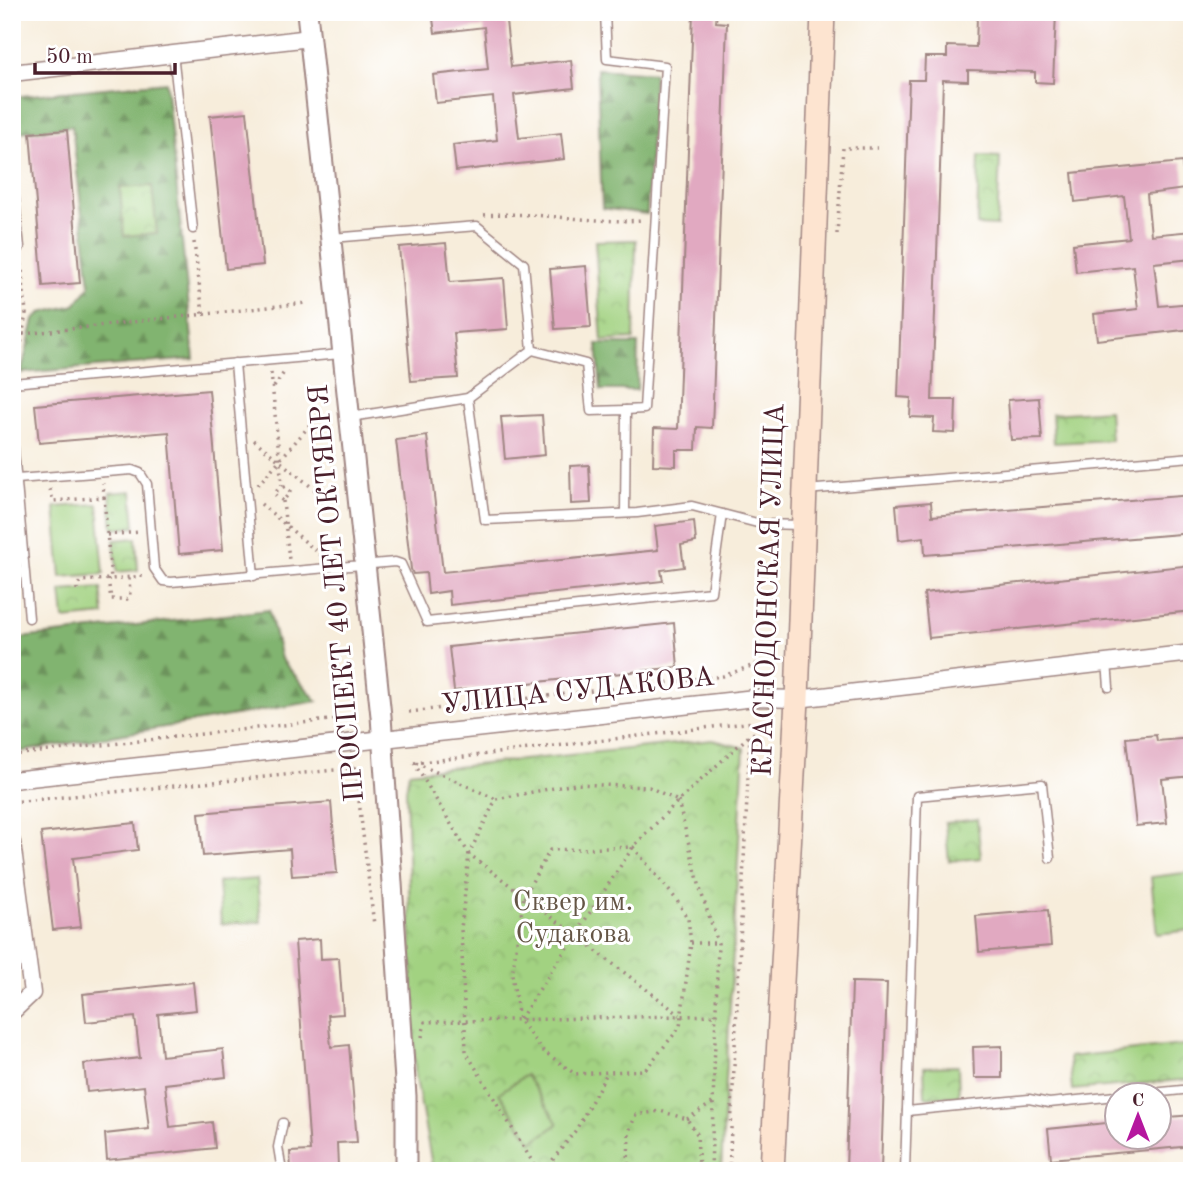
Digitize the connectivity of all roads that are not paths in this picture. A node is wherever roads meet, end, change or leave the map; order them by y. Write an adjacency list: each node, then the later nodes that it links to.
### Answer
1 (307, 12): 4 (street, ПРОСПЕКТ 40 ЛЕТ ОКТЯБРЯ)
2 (605, 12): 16 (lane)
3 (822, 12): 21 (main road, КРАСНОДОНСКАЯ УЛИЦА)
4 (310, 38): 5 (street); 9 (street, ПРОСПЕКТ 40 ЛЕТ ОКТЯБРЯ)
5 (173, 53): 6 (street); 8 (lane)
6 (12, 72)
7 (12, 173): 10 (lane)
8 (193, 229)
9 (332, 237): 11 (lane); 12 (street, ПРОСПЕКТ 40 ЛЕТ ОКТЯБРЯ)
10 (20, 247)
11 (532, 350): 15 (lane); 16 (lane)
12 (344, 354): 13 (lane); 17 (street, ПРОСПЕКТ 40 ЛЕТ ОКТЯБРЯ)
13 (235, 363): 14 (lane); 26 (lane)
14 (13, 383)
15 (468, 398): 17 (lane); 22 (lane)
16 (626, 410): 22 (lane)
17 (351, 417): 25 (street, ПРОСПЕКТ 40 ЛЕТ ОКТЯБРЯ)
18 (12, 428): 20 (lane)
19 (1192, 457): 21 (lane)
20 (17, 479): 26 (lane); 27 (lane)
21 (804, 490): 24 (main road, КРАСНОДОНСКАЯ УЛИЦА)
22 (625, 513): 23 (lane)
23 (722, 514): 24 (lane); 25 (lane)
24 (802, 526): 31 (main road, КРАСНОДОНСКАЯ УЛИЦА)
25 (366, 566): 26 (lane); 32 (street, ПРОСПЕКТ 40 ЛЕТ ОКТЯБРЯ)
26 (254, 576)
27 (29, 618)
28 (1192, 653): 29 (street, УЛИЦА СУДАКОВА)
29 (1107, 662): 30 (lane); 31 (street, УЛИЦА СУДАКОВА)
30 (1109, 687)
31 (797, 699): 32 (street, УЛИЦА СУДАКОВА); 44 (main road, КРАСНОДОНСКАЯ УЛИЦА)
32 (382, 741): 33 (street, УЛИЦА СУДАКОВА); 43 (street, ПРОСПЕКТ 40 ЛЕТ ОКТЯБРЯ)
33 (12, 780)
34 (12, 842): 36 (street)
35 (1050, 858): 40 (lane)
36 (12, 1012)
37 (1192, 1088): 38 (lane)
38 (1172, 1090)
39 (1102, 1098): 40 (lane)
40 (907, 1111): 45 (lane)
41 (283, 1123): 42 (lane)
42 (282, 1171)
43 (406, 1171)
44 (772, 1171)
45 (905, 1171)

